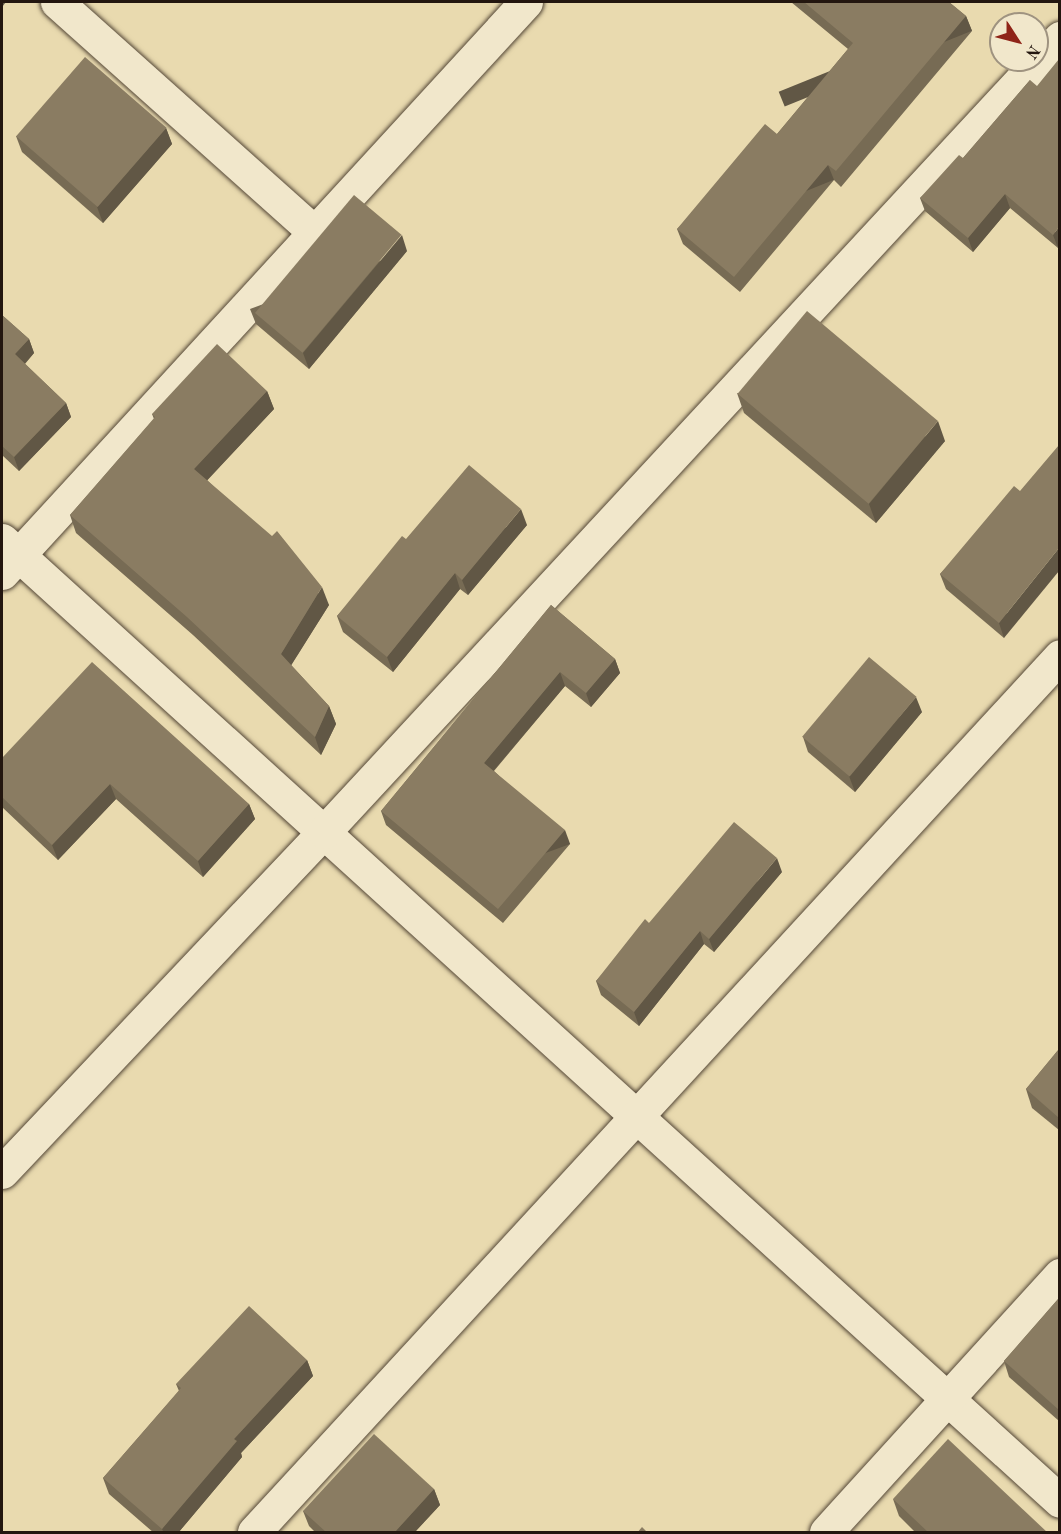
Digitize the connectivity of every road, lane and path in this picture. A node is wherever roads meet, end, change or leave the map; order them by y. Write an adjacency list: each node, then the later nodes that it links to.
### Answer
1 (57, 2): 4 (street)
2 (526, 2): 4 (street)
3 (1059, 38): 7 (street)
4 (314, 232): 5 (street)
5 (7, 556): 7 (street)
6 (1059, 656): 8 (street)
7 (324, 832): 8 (street); 9 (street)
8 (635, 1115): 11 (street); 13 (street)
9 (2, 1172)
10 (1059, 1275): 11 (street)
11 (946, 1398): 12 (street); 14 (street)
12 (1059, 1501)
13 (255, 1533)
14 (826, 1533)

